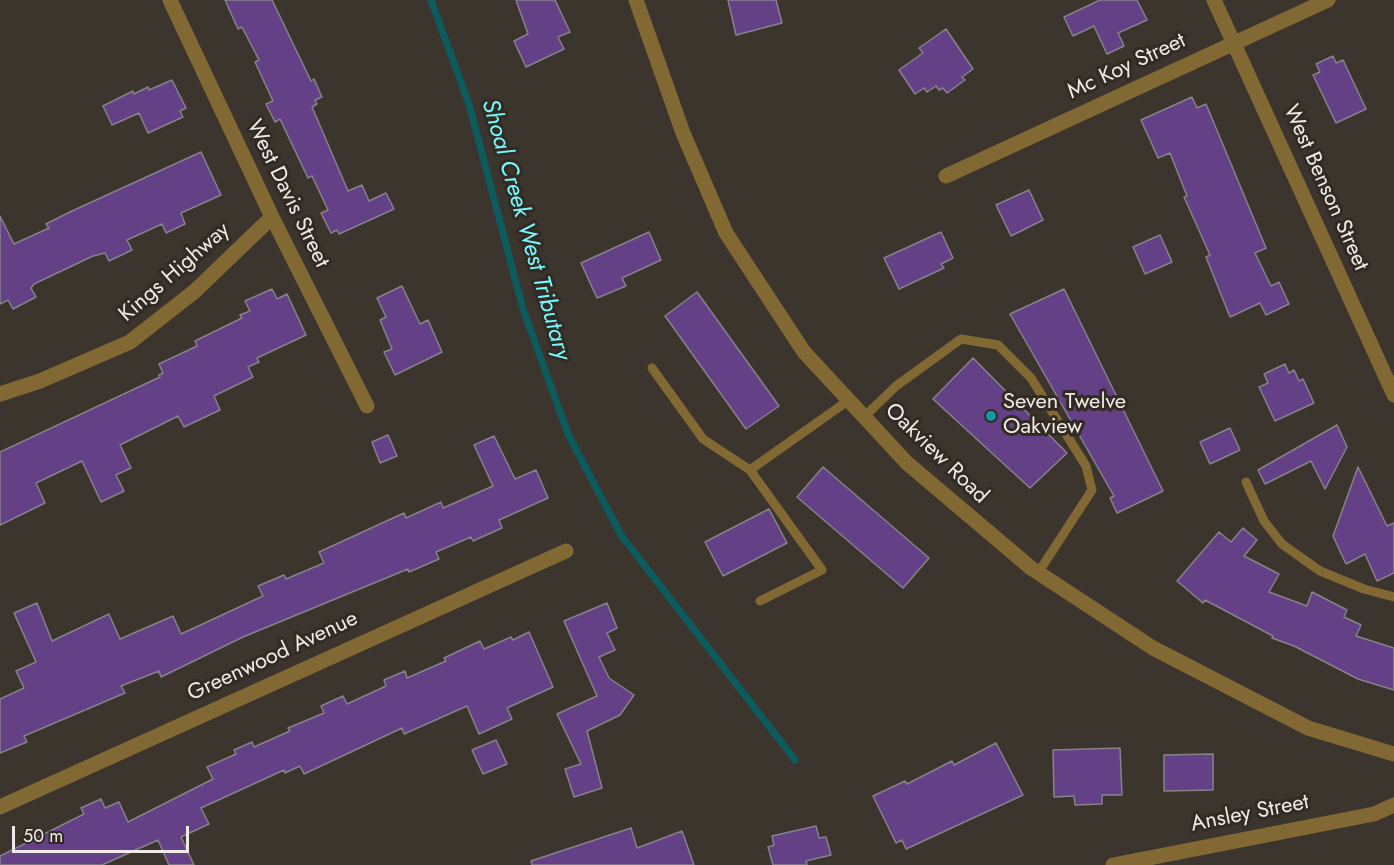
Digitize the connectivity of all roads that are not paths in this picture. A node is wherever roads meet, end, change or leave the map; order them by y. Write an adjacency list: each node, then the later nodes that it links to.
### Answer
1 (170, 0): 7 (street, West Davis Street)
2 (636, 0): 11 (street, Oakview Road)
3 (1214, 0): 5 (street, West Benson Street)
4 (1328, 0): 5 (street, Mc Koy Street)
5 (1234, 43): 6 (street, Mc Koy Street); 10 (street, West Benson Street)
6 (946, 176)
7 (272, 217): 9 (street, Kings Highway); 12 (street, West Davis Street)
8 (652, 368): 14 (lane)
9 (0, 394)
10 (1394, 395)
11 (849, 400): 13 (street, Oakview Road); 14 (lane)
12 (367, 406)
13 (864, 417): 17 (street, Oakview Road); 17 (lane)
14 (750, 471): 19 (lane)
15 (1246, 482): 18 (lane)
16 (566, 550): 22 (street, Greenwood Avenue)
17 (1038, 573): 20 (street, Oakview Road)
18 (1394, 597)
19 (760, 602)
20 (1394, 754)
21 (1394, 805): 23 (street, Ansley Street)
22 (0, 807)
23 (1113, 865)

